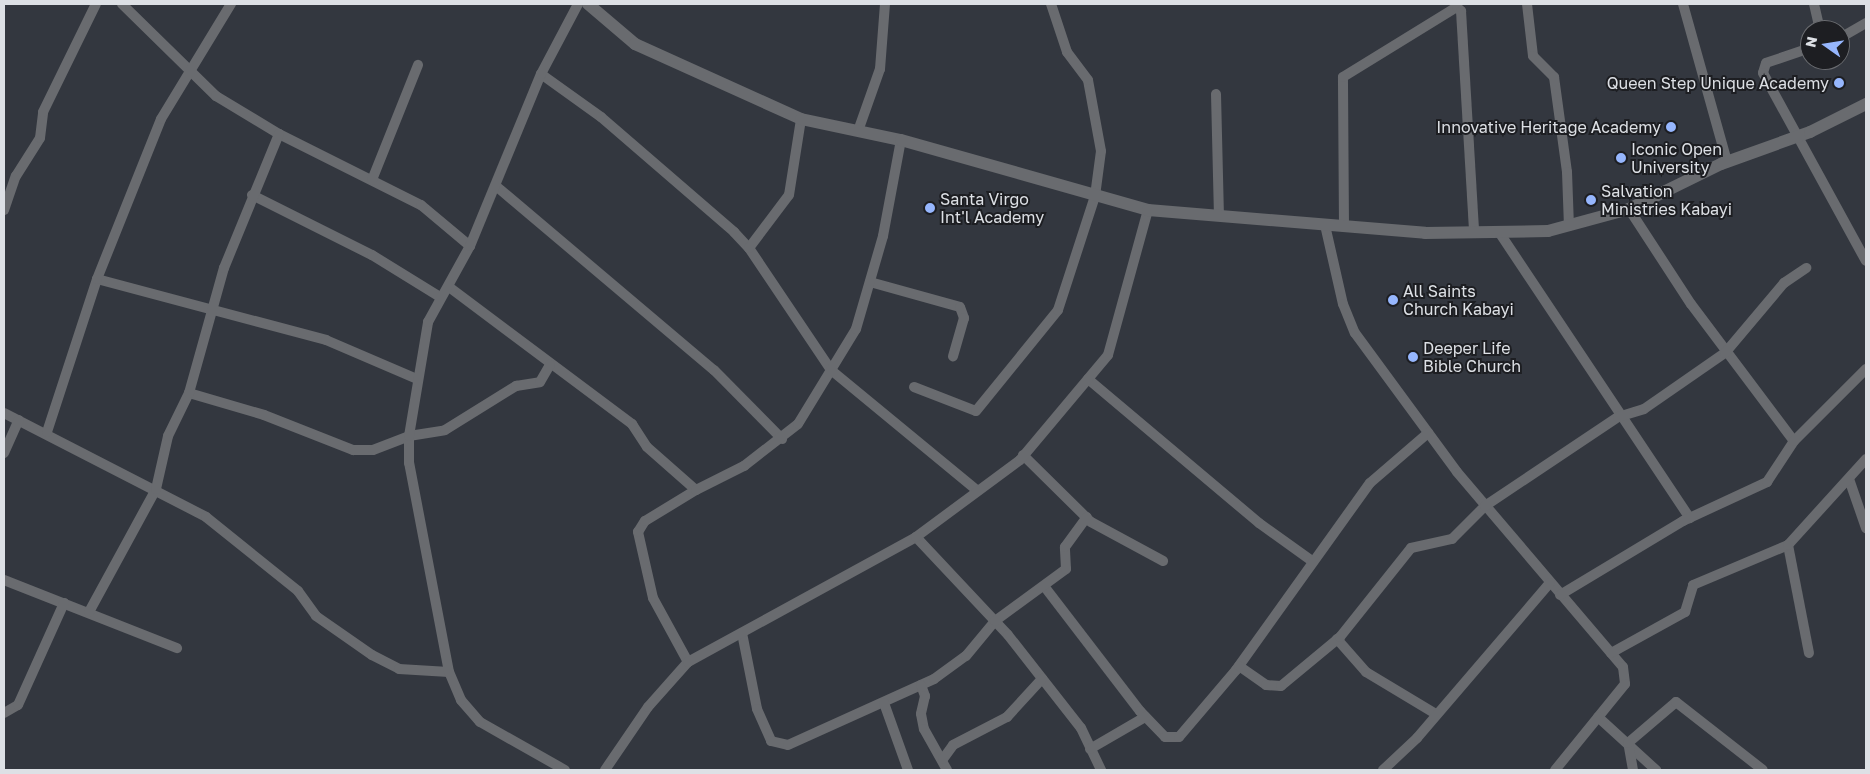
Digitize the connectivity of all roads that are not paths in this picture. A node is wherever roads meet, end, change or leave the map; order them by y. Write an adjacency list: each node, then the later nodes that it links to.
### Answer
1 (96, 4): 31 (street)
2 (122, 4): 16 (street)
3 (231, 4): 16 (street)
4 (578, 4): 17 (street)
5 (588, 4): 20 (street)
6 (885, 4): 21 (street)
7 (1051, 4): 29 (street)
8 (1527, 4): 35 (street)
9 (1684, 4): 25 (street)
10 (1814, 4): 11 (street)
11 (1818, 20)
12 (1866, 23): 13 (street)
13 (1850, 32)
14 (1800, 52): 23 (street)
15 (418, 65): 26 (street)
16 (193, 72): 22 (street); 43 (street)
17 (541, 74): 27 (street); 40 (street)
18 (1216, 94): 33 (street)
19 (1866, 104): 23 (street)
20 (801, 119): 21 (street); 40 (street)
21 (858, 131): 24 (street)
22 (279, 134): 26 (street); 28 (street)
23 (1797, 136): 25 (street); 41 (street)
24 (901, 140): 29 (street); 44 (street)
25 (1727, 162): 30 (street)
26 (372, 180): 39 (street)
27 (496, 186): 39 (street); 63 (street)
28 (252, 195): 46 (street); 47 (street)
29 (1095, 196): 32 (street); 55 (street)
30 (1629, 209): 35 (street); 48 (street)
31 (4, 210)
32 (1148, 210): 33 (street); 54 (street)
33 (1219, 216): 34 (street)
34 (1325, 225): 36 (street); 61 (street)
35 (1569, 226): 38 (street)
36 (1344, 227): 37 (street); 37 (street)
37 (1474, 232): 38 (street)
38 (1500, 232): 58 (street)
39 (470, 246): 45 (street)
40 (749, 248): 52 (street)
41 (1866, 261)
42 (1806, 268): 48 (street)
43 (98, 279): 47 (street); 60 (street)
44 (870, 282): 49 (street); 52 (street)
45 (449, 287): 46 (street); 50 (street)
46 (440, 297): 53 (street)
47 (214, 310): 53 (street); 56 (street)
48 (1725, 352): 58 (street); 64 (street)
49 (953, 356)
50 (550, 365): 62 (street); 70 (street)
51 (1866, 369): 64 (street)
52 (831, 370): 63 (street); 71 (street)
53 (417, 379): 62 (street)
54 (1088, 379): 66 (street); 79 (street)
55 (914, 388)
56 (189, 393): 62 (street); 69 (street)
57 (4, 413): 59 (street)
58 (1618, 416): 72 (street); 74 (street)
59 (19, 420): 60 (street); 65 (street)
60 (47, 432): 69 (street)
61 (1428, 433): 72 (street); 79 (street)
62 (410, 436): 94 (street)
63 (782, 439): 70 (street)
64 (1794, 441): 74 (street)
65 (4, 453)
66 (1023, 455): 71 (street); 73 (street)
67 (1866, 459): 68 (street)
68 (1849, 479): 75 (street); 77 (street)
69 (156, 489): 85 (street); 94 (street)
70 (696, 490): 92 (street)
71 (978, 491): 76 (street)
72 (1485, 506): 81 (street); 88 (street)
73 (1086, 517): 78 (street); 82 (street)
74 (1690, 518): 83 (street)
75 (1866, 528)
76 (916, 537): 86 (street); 87 (street)
77 (1788, 545): 90 (street); 91 (street)
78 (1163, 561)
79 (1312, 562): 93 (street)
80 (4, 580): 84 (street)
81 (1550, 583): 83 (street); 99 (street)
82 (1044, 586): 86 (street); 100 (street)
83 (1560, 595): 90 (street)
84 (64, 603): 85 (street); 98 (street)
85 (89, 612): 89 (street)
86 (995, 621): 95 (street); 96 (street)
87 (742, 633): 92 (street); 97 (street)
88 (1338, 639): 93 (street); 99 (street)
89 (178, 648)
90 (1611, 653): 101 (street)
91 (1809, 653)
92 (688, 662): 106 (street)
93 (1239, 666): 100 (street)
94 (448, 672): 105 (street)
95 (1042, 679): 103 (street); 104 (street)
96 (921, 685): 97 (street); 104 (street)
97 (884, 703): 107 (street)
98 (4, 713)
99 (1436, 714): 110 (street)
100 (1145, 717): 103 (street)
101 (1598, 717): 102 (street); 111 (street)
102 (1628, 743): 112 (street); 113 (street); 114 (street)
103 (1090, 748): 109 (street)
104 (944, 759): 108 (street)
105 (564, 770)
106 (605, 770)
107 (908, 770)
108 (947, 770)
109 (1101, 770)
110 (1383, 770)
111 (1555, 770)
112 (1633, 770)
113 (1656, 770)
114 (1763, 770)

